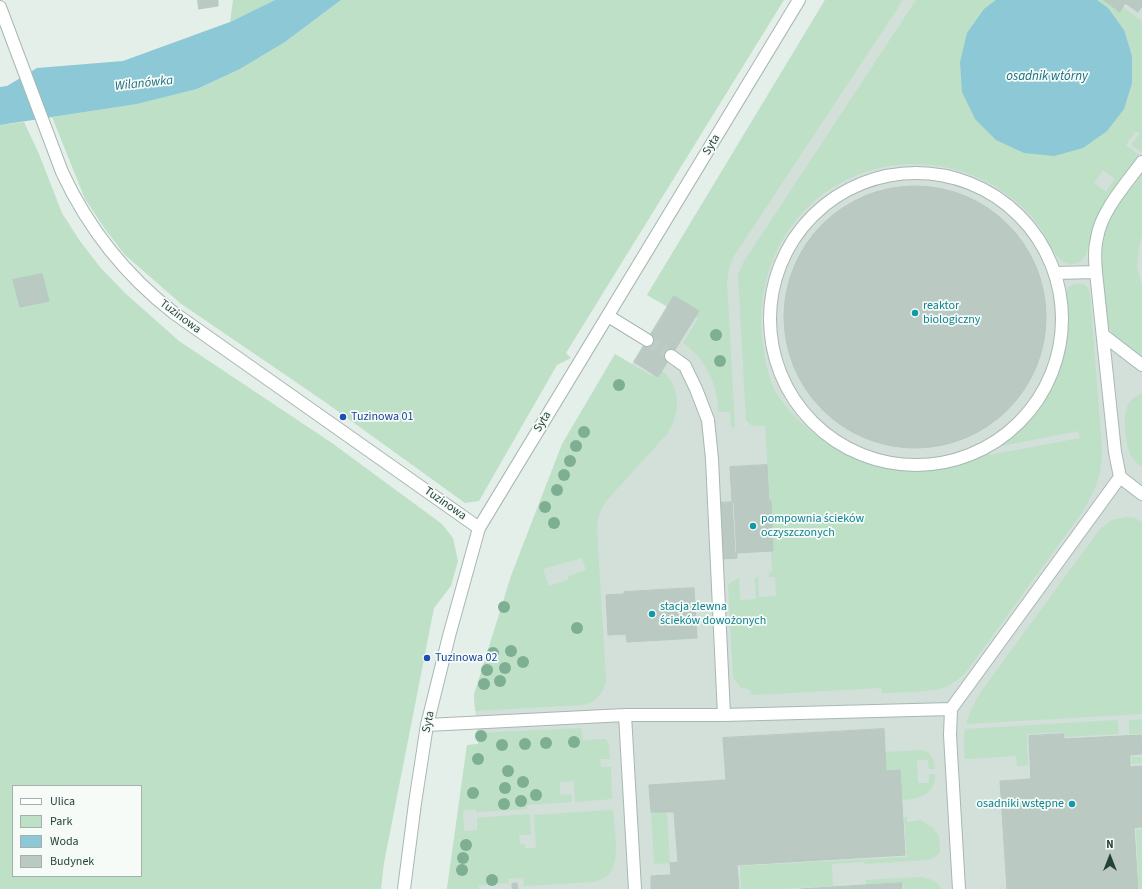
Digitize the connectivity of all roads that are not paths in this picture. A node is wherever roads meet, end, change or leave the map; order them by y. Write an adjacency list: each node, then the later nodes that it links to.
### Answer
1 (799, 0): 6 (street, Syta)
2 (0, 7): 13 (street, Tuzinowa)
3 (1142, 162): 4 (street)
4 (1096, 272): 5 (street); 7 (street)
5 (1055, 273): 5 (street)
6 (608, 316): 8 (street); 13 (street, Syta)
7 (1103, 335): 10 (street); 11 (street)
8 (647, 340)
9 (671, 356): 16 (street)
10 (1142, 365)
11 (1120, 477): 12 (street); 14 (street)
12 (1142, 494)
13 (479, 528): 17 (street, Syta)
14 (951, 709): 16 (street); 20 (street)
15 (625, 715): 16 (street); 17 (street); 19 (street)
16 (724, 715)
17 (427, 725): 18 (street, Syta)
18 (404, 889)
19 (635, 889)
20 (959, 889)

